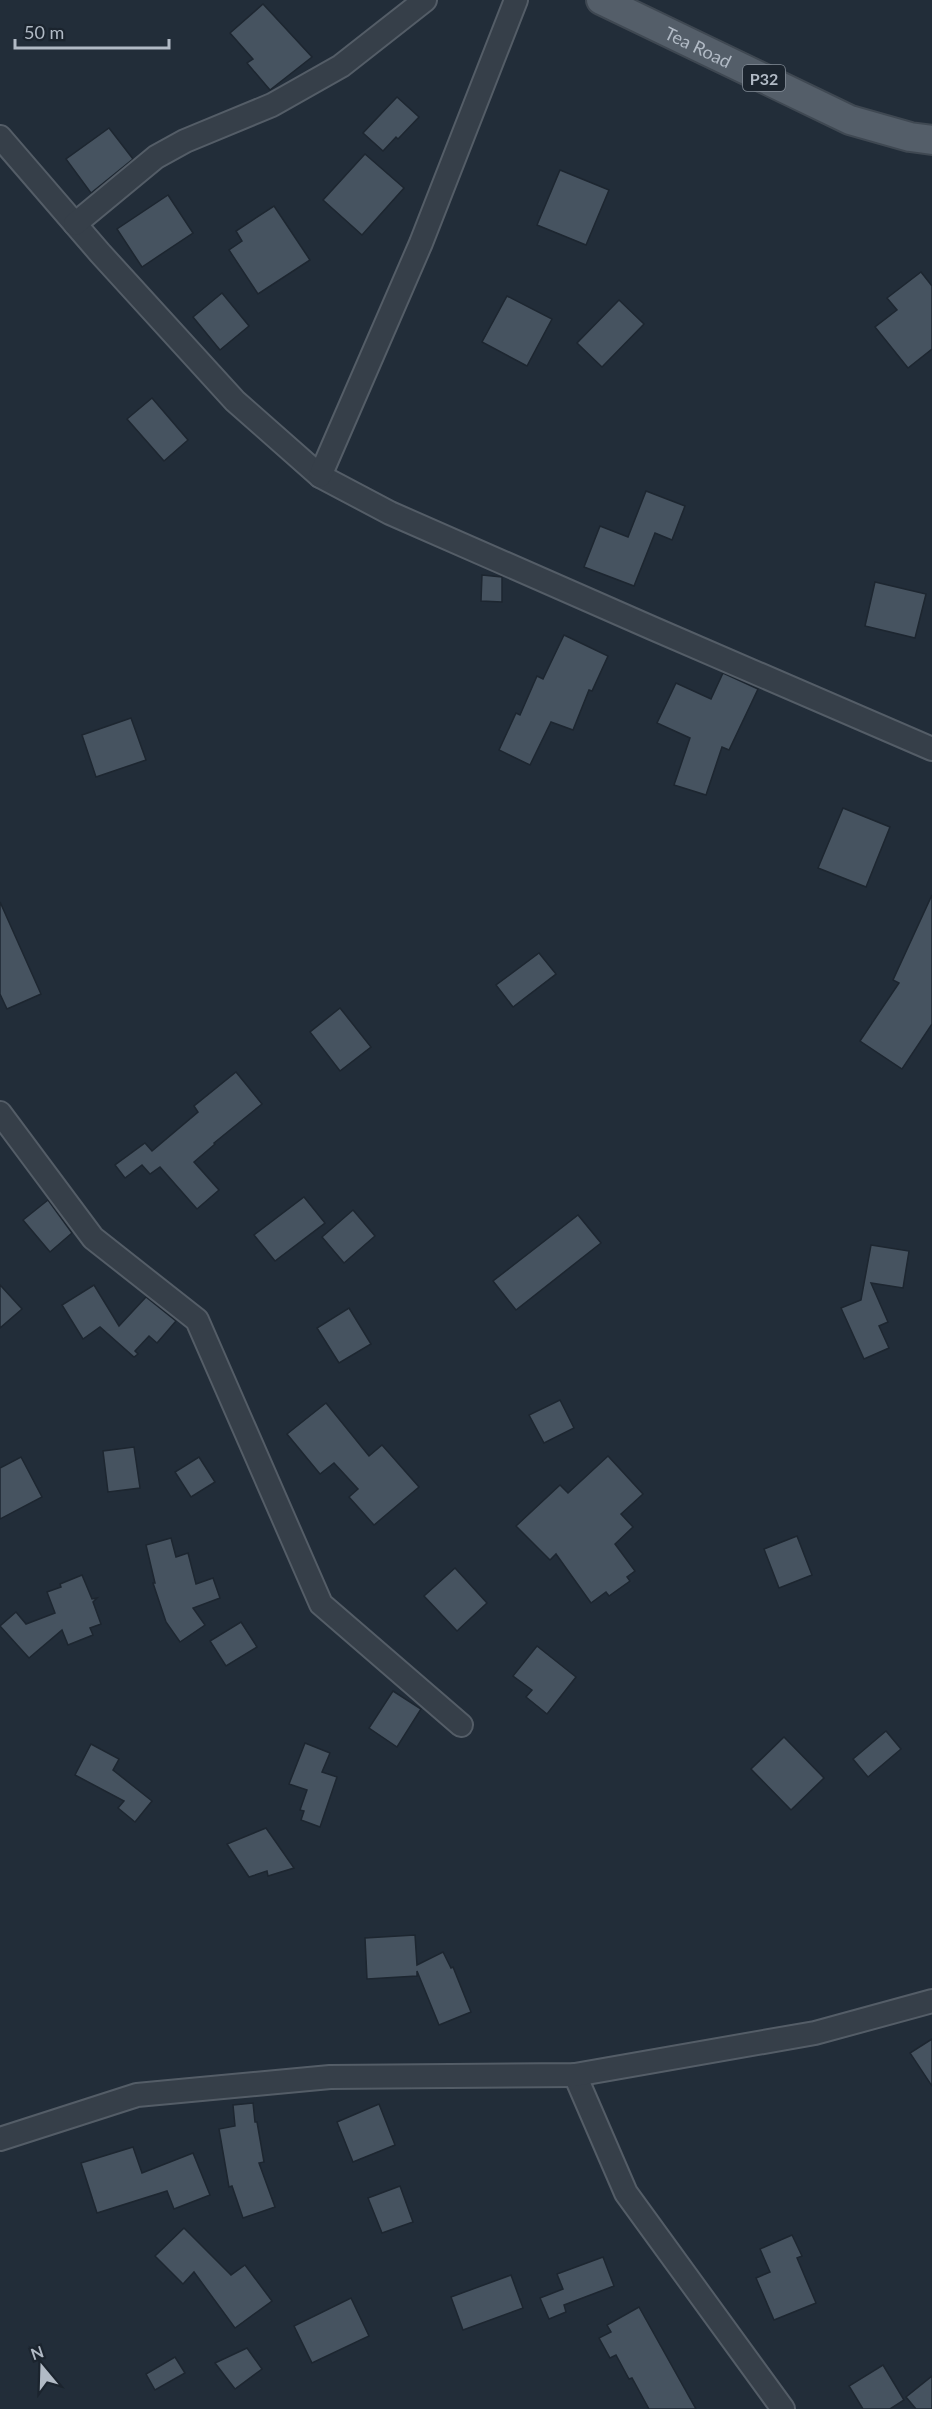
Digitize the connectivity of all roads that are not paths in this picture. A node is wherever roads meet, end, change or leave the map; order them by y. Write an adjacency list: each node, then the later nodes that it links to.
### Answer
1 (425, 0): 6 (street)
2 (516, 0): 7 (street)
3 (601, 0): 5 (main road, Tea Road / P32)
4 (0, 137): 6 (street)
5 (932, 140)
6 (75, 224): 7 (street)
7 (320, 476): 8 (street)
8 (932, 748)
9 (0, 1113): 10 (street)
10 (461, 1725)
11 (932, 2001): 12 (street)
12 (575, 2075): 13 (street); 14 (street)
13 (0, 2139)
14 (783, 2409)

